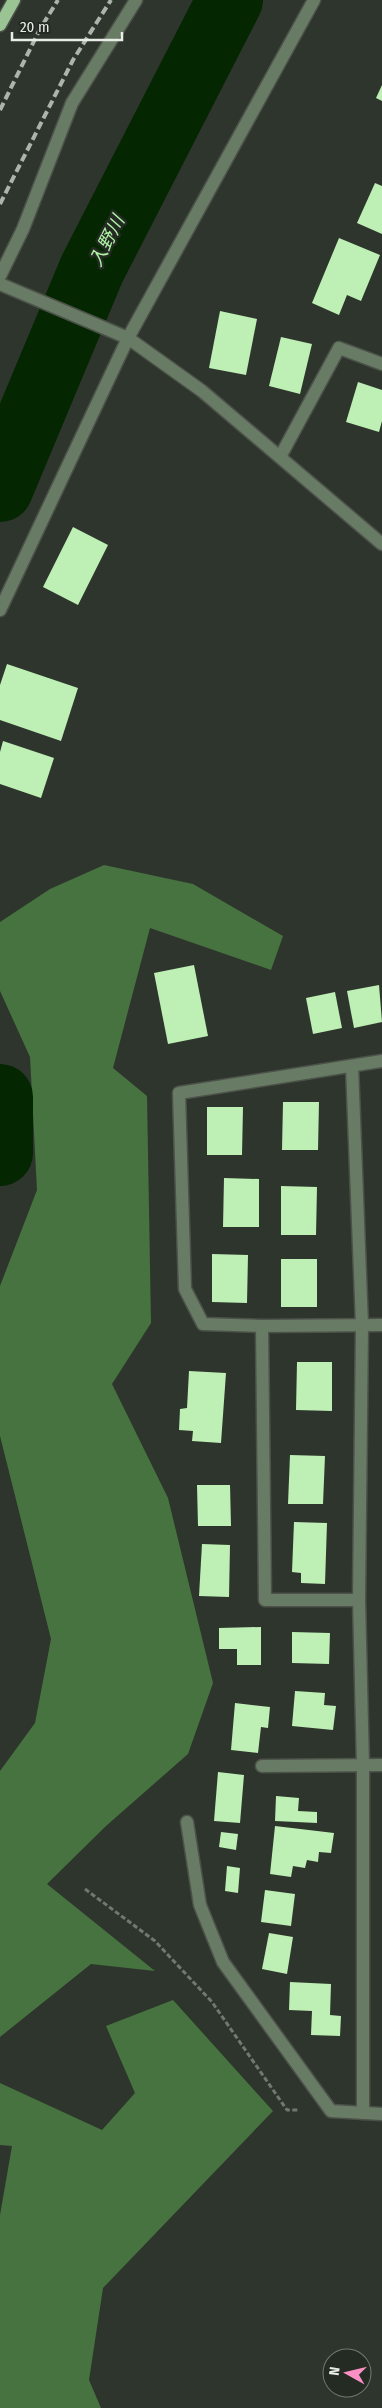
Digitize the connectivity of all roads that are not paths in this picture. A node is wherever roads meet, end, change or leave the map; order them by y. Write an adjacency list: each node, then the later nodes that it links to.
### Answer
1 (14, 0): 4 (main road)
2 (136, 0): 5 (street)
3 (314, 0): 7 (street)
4 (0, 26)
5 (0, 276)
6 (0, 284): 7 (street)
7 (128, 338): 9 (street); 11 (street)
8 (382, 364): 9 (street)
9 (280, 457): 10 (street)
10 (382, 544)
11 (0, 610)
12 (382, 1061): 13 (street)
13 (352, 1066): 14 (street); 16 (street)
14 (362, 1325): 15 (street); 16 (street); 17 (street)
15 (382, 1325)
16 (262, 1326): 17 (street)
17 (359, 1600): 19 (street)
18 (262, 1766): 19 (street)
19 (363, 1766): 20 (street); 22 (street)
20 (382, 1766)
21 (187, 1822): 22 (street)
22 (363, 2113): 23 (street)
23 (382, 2114)

